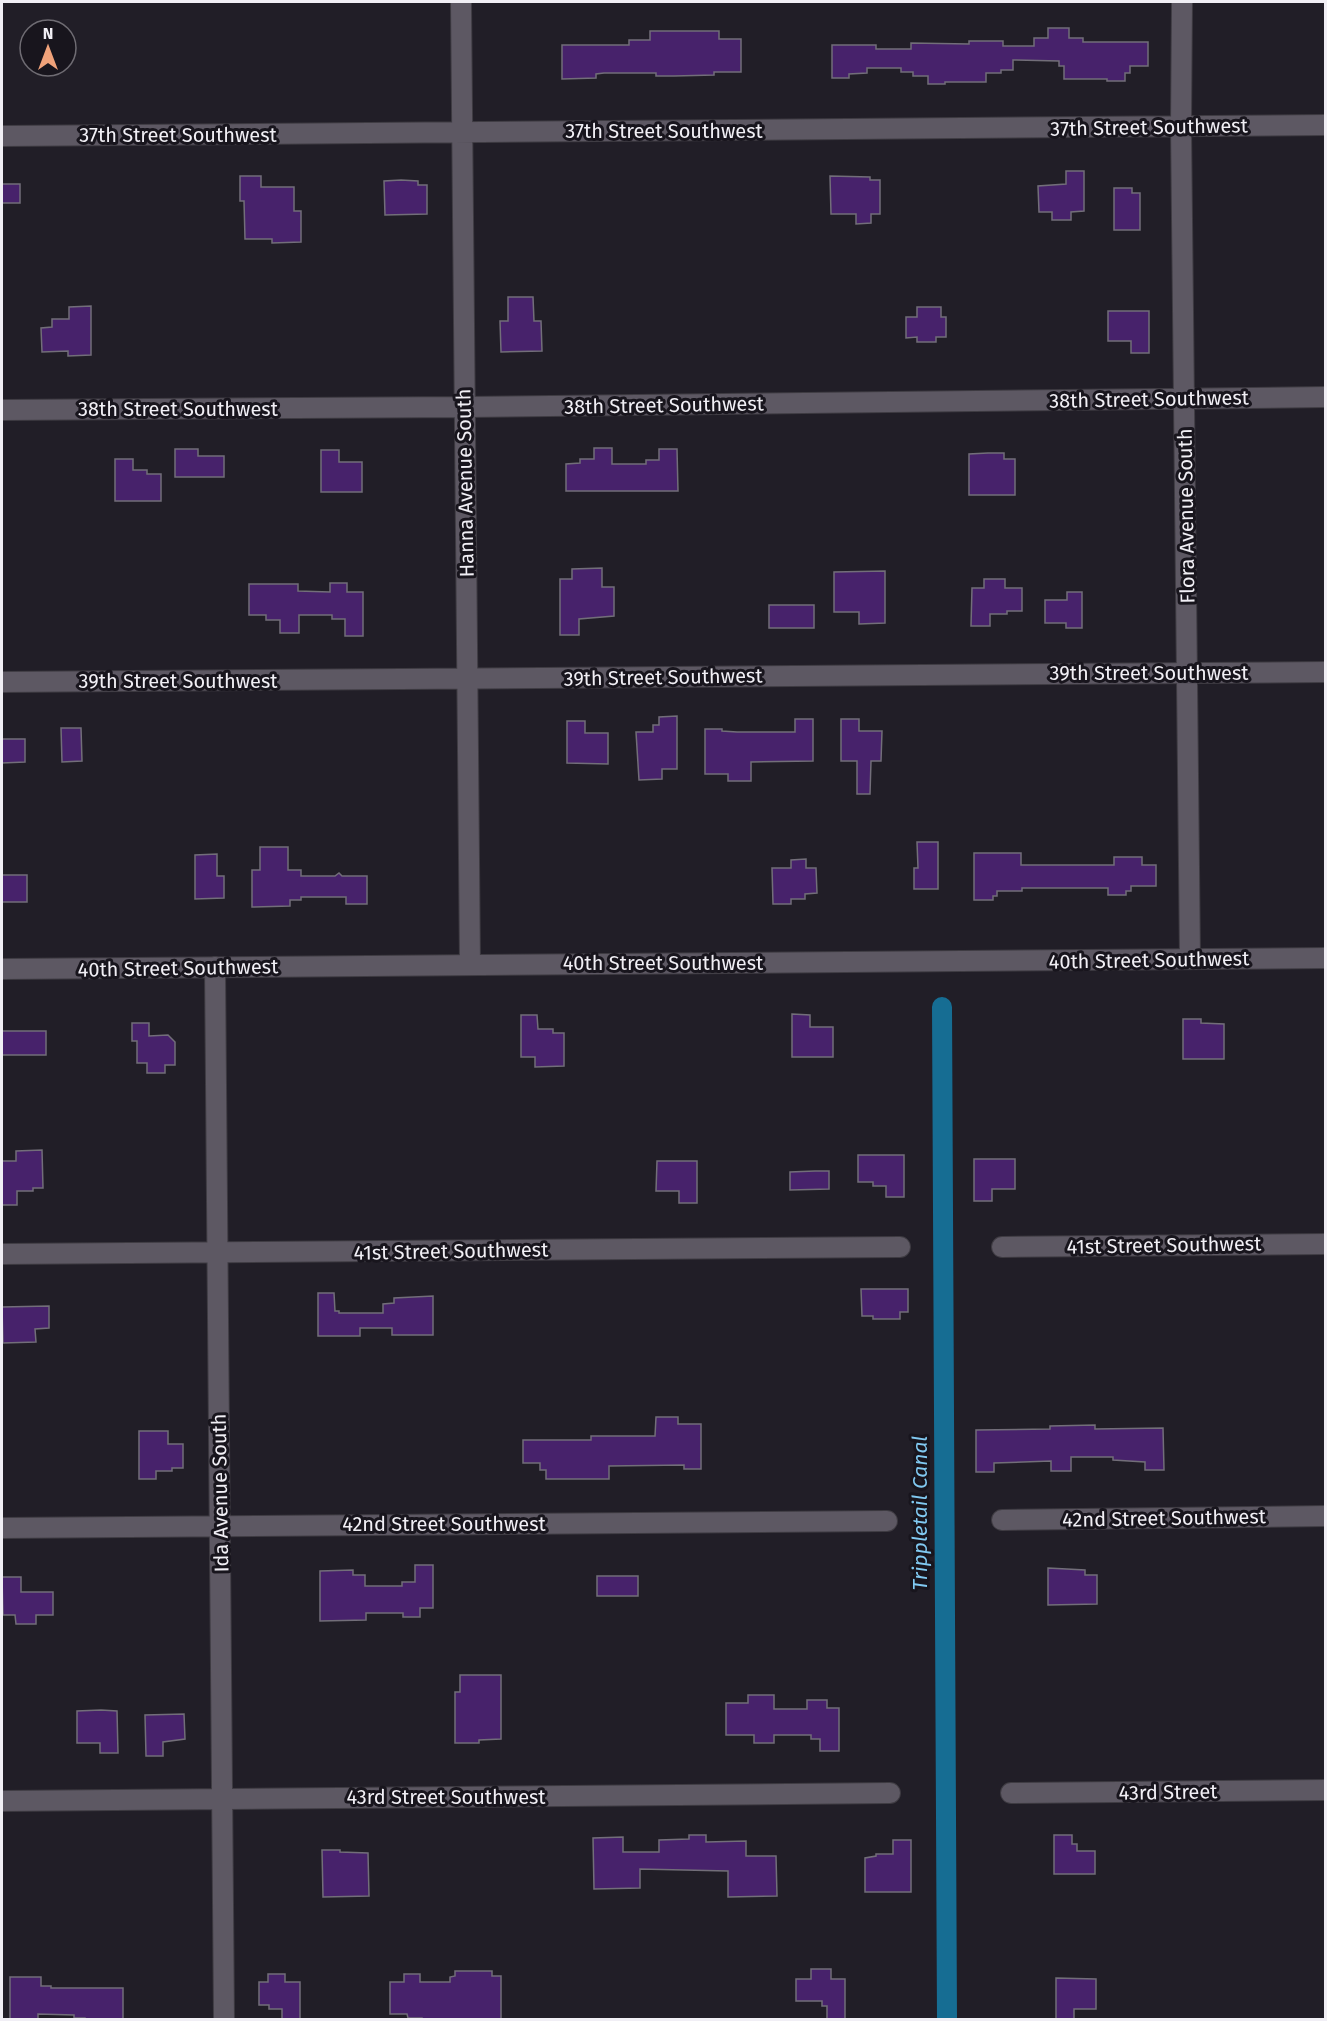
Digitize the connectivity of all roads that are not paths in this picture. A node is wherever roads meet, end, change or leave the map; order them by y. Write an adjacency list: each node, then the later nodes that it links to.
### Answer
1 (461, 2): 5 (street, Hanna Avenue South)
2 (1182, 2): 4 (street, Flora Avenue South)
3 (1326, 125): 4 (street, 37th Street Southwest)
4 (1181, 126): 5 (street, 37th Street Southwest); 8 (street, Flora Avenue South)
5 (462, 133): 6 (street, 37th Street Southwest); 9 (street, Hanna Avenue South)
6 (2, 136)
7 (1326, 397): 8 (street, 38th Street Southwest)
8 (1185, 398): 9 (street, 38th Street Southwest); 11 (street, Flora Avenue South)
9 (465, 407): 10 (street, 38th Street Southwest); 13 (street, Hanna Avenue South)
10 (2, 410)
11 (1187, 672): 12 (street, 39th Street Southwest); 13 (street, 39th Street Southwest); 16 (street, Flora Avenue South)
12 (1326, 672)
13 (467, 678): 14 (street, 39th Street Southwest); 17 (street, Hanna Avenue South)
14 (2, 682)
15 (1326, 958): 16 (street, 40th Street Southwest)
16 (1190, 959): 17 (street, 40th Street Southwest)
17 (470, 965): 18 (street, 40th Street Southwest)
18 (215, 967): 19 (street, 40th Street Southwest); 24 (street, Ida Avenue South)
19 (2, 969)
20 (1326, 1244): 22 (street, 41st Street Southwest)
21 (900, 1247): 24 (street, 41st Street Southwest)
22 (1002, 1247)
23 (2, 1254): 24 (street, 41st Street Southwest)
24 (218, 1254): 28 (street, Ida Avenue South)
25 (1326, 1516): 26 (street, 42nd Street Southwest)
26 (1002, 1520)
27 (887, 1521): 28 (street, 42nd Street Southwest)
28 (220, 1526): 29 (street, 42nd Street Southwest); 33 (street, Ida Avenue South)
29 (2, 1528)
30 (1326, 1790): 32 (street, 43rd Street)
31 (890, 1793): 33 (street, 43rd Street Southwest)
32 (1011, 1793)
33 (222, 1799): 34 (street, 43rd Street Southwest); 35 (street, Ida Avenue South)
34 (2, 1801)
35 (225, 2019)

